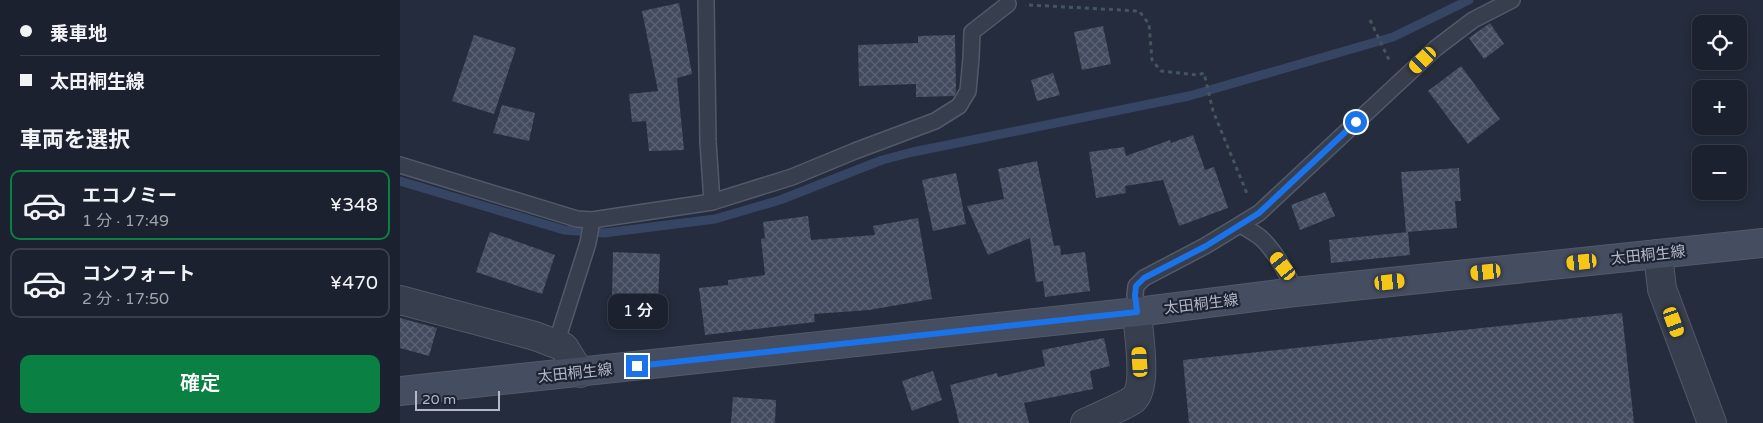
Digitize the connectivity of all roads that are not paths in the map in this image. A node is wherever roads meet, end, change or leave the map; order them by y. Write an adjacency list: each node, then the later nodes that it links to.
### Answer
1 (706, 0): 5 (lane)
2 (1512, 0): 7 (lane)
3 (1008, 4): 5 (lane)
4 (400, 165): 6 (lane)
5 (712, 202): 6 (lane)
6 (592, 223): 13 (lane)
7 (1241, 225): 10 (lane); 12 (lane)
8 (1763, 243): 9 (main road, 太田桐生線)
9 (1658, 254): 10 (main road, 太田桐生線); 17 (street)
10 (1294, 292): 12 (main road, 太田桐生線)
11 (400, 300): 13 (street)
12 (1137, 312): 14 (main road, 太田桐生線); 16 (street)
13 (556, 344): 14 (street)
14 (580, 373): 15 (main road, 太田桐生線)
15 (400, 391)
16 (1086, 423)
17 (1712, 423)

